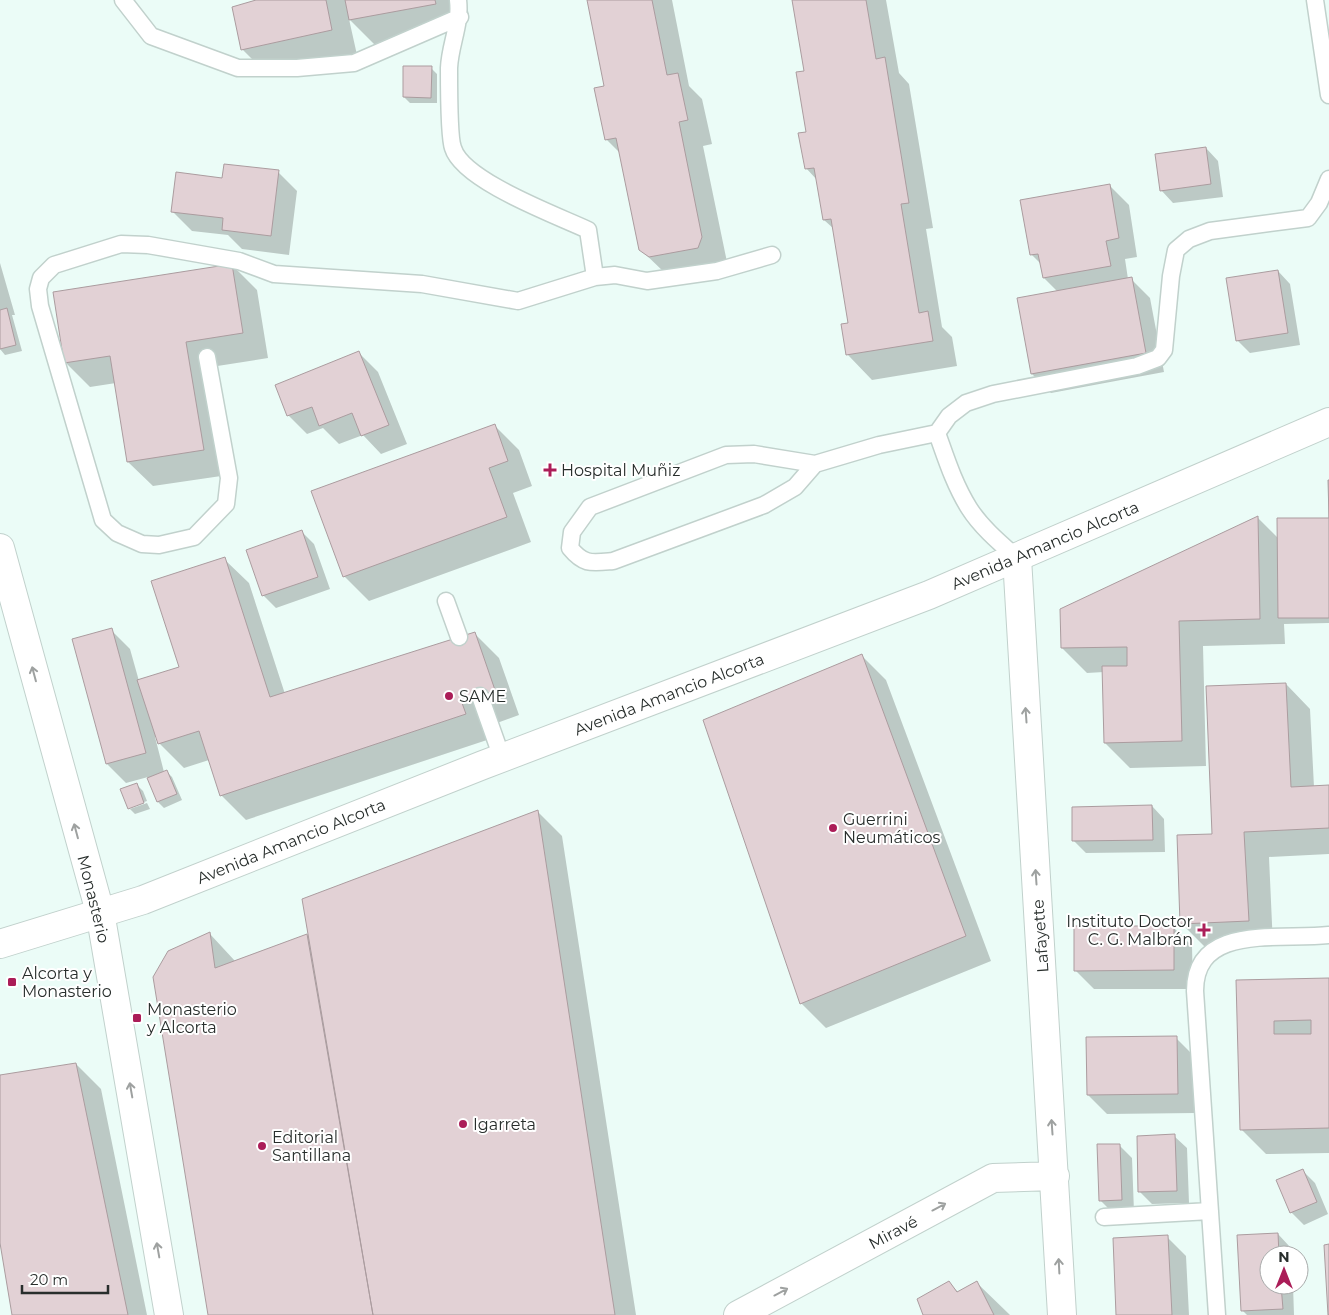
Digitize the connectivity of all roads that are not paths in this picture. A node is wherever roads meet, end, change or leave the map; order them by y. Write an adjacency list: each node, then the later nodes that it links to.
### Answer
1 (123, 0): 4 (lane)
2 (458, 0): 4 (lane)
3 (1315, 0): 5 (lane)
4 (460, 17): 8 (lane)
5 (1329, 95)
6 (1329, 179): 11 (lane)
7 (772, 254): 8 (lane)
8 (596, 277): 9 (lane)
9 (207, 357)
10 (1329, 422): 14 (street, Avenida Amancio Alcorta)
11 (937, 433): 12 (lane); 14 (lane)
12 (815, 464): 12 (lane)
13 (0, 548): 19 (street, Monasterio, one-way to 13)
14 (1017, 558): 18 (street, Avenida Amancio Alcorta); 22 (street, Lafayette, one-way to 14)
15 (446, 601): 16 (lane)
16 (459, 637)
17 (480, 696): 18 (lane)
18 (502, 758): 19 (street, Avenida Amancio Alcorta)
19 (100, 912): 21 (street, Avenida Amancio Alcorta); 26 (street, Monasterio, one-way to 19)
20 (1329, 935): 23 (lane)
21 (0, 944)
22 (1055, 1176): 25 (street, Miravé, one-way to 22); 27 (street, Lafayette, one-way to 22)
23 (1210, 1211): 24 (lane); 28 (lane)
24 (1104, 1218)
25 (751, 1312)
26 (169, 1315)
27 (1062, 1315)
28 (1217, 1315)

